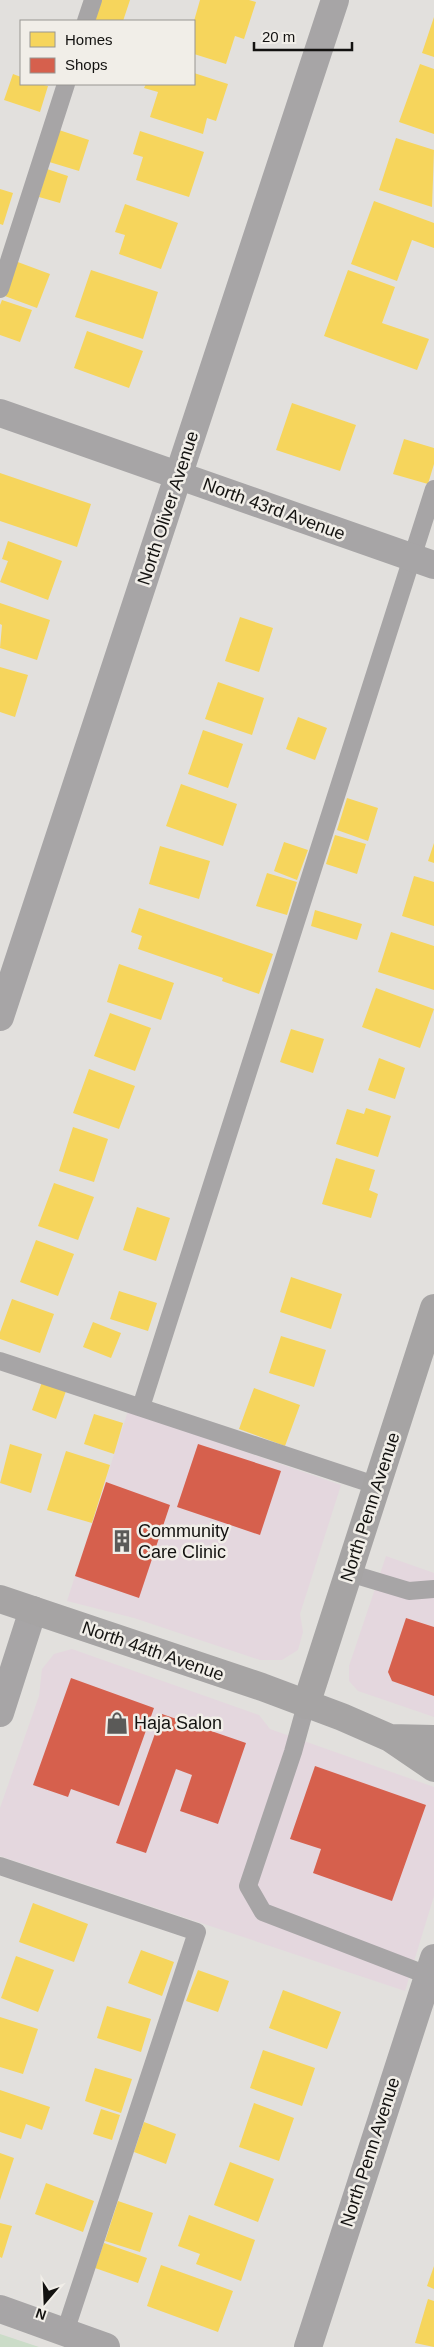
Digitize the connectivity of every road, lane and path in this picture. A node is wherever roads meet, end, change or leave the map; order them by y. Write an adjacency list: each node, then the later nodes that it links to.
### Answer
1 (93, 0): 3 (lane)
2 (335, 0): 7 (street, North Oliver Avenue)
3 (86, 20)
4 (66, 85): 5 (lane)
5 (0, 289)
6 (0, 413): 7 (street, North 43rd Avenue)
7 (179, 475): 9 (street, North 43rd Avenue); 10 (street, North Oliver Avenue)
8 (434, 489): 9 (lane)
9 (422, 561): 13 (lane)
10 (0, 1017)
11 (434, 1308): 14 (main road, North Penn Avenue)
12 (0, 1361): 13 (lane)
13 (141, 1407): 14 (lane)
14 (378, 1486): 15 (main road, North Penn Avenue)
15 (349, 1573): 16 (lane); 19 (main road, North Penn Avenue)
16 (434, 1589)
17 (0, 1599): 18 (main road, North 44th Avenue)
18 (33, 1610): 19 (main road, North 44th Avenue); 20 (street)
19 (306, 1705): 21 (main road, North 44th Avenue); 25 (lane)
20 (0, 1713)
21 (390, 1738): 22 (main road); 23 (main road)
22 (434, 1739)
23 (434, 1768)
24 (0, 1866): 27 (lane)
25 (430, 1967): 29 (street, North Penn Avenue)
26 (0, 2309): 27 (street)
27 (65, 2332): 28 (street)
28 (106, 2347)
29 (308, 2347)

